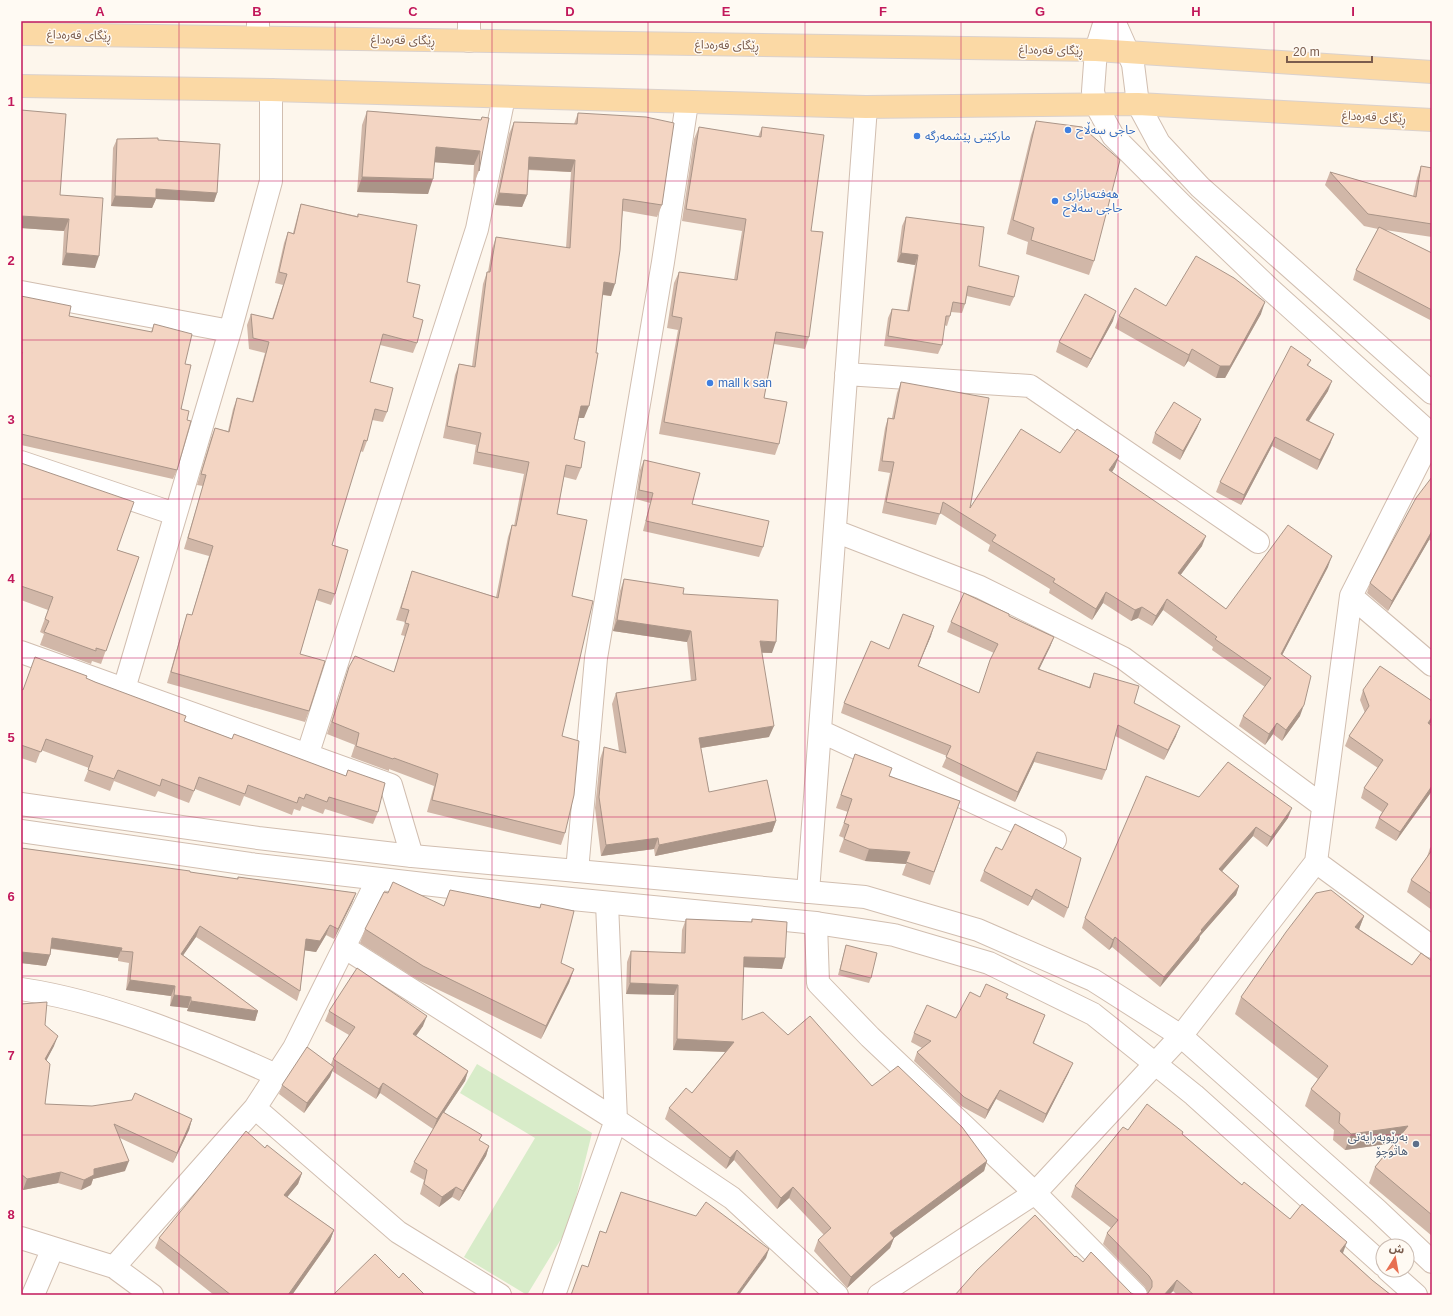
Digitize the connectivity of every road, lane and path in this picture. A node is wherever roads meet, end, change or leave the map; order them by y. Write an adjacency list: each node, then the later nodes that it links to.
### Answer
1 (1104, 21): 6 (street)
2 (1114, 21): 7 (street)
3 (258, 29): 4 (main road, ڕێگای قەرەداغ); 5 (main road, ڕێگای قەرەداغ)
4 (469, 31): 6 (main road, ڕێگای قەرەداغ)
5 (21, 34)
6 (1096, 50): 7 (main road, ڕێگای قەرەداغ); 14 (street)
7 (1129, 53): 8 (main road, ڕێگای قەرەداغ); 13 (street)
8 (1432, 72)
9 (21, 86): 10 (main road, ڕێگای قەرەداغ)
10 (270, 90): 11 (main road, ڕێگای قەرەداغ); 18 (street)
11 (504, 97): 12 (main road, ڕێگای قەرەداغ); 31 (street)
12 (687, 103): 15 (main road, ڕێگای قەرەداغ); 38 (street)
13 (1138, 104): 14 (main road, ڕێگای قەرەداغ); 16 (main road, ڕێگای قەرەداغ); 20 (street)
14 (1096, 105): 15 (main road, ڕێگای قەرەداغ); 21 (street)
15 (866, 107): 19 (street)
16 (1432, 120)
17 (21, 292): 18 (street)
18 (230, 331): 23 (street)
19 (846, 374): 24 (street); 25 (street)
20 (1432, 392)
21 (1432, 436): 26 (street)
22 (21, 462): 23 (street)
23 (175, 514): 29 (street)
24 (835, 531): 30 (street); 33 (street)
25 (1258, 542)
26 (1351, 596): 28 (street); 33 (street)
27 (21, 652): 29 (street)
28 (1432, 665)
29 (124, 689): 31 (street)
30 (820, 731): 35 (street); 40 (street)
31 (307, 756): 36 (street)
32 (21, 804): 36 (street)
33 (1323, 806): 37 (street)
34 (21, 831): 39 (street)
35 (1055, 840)
36 (412, 856): 38 (street)
37 (1316, 862): 44 (street); 46 (street)
38 (577, 870): 40 (street)
39 (378, 879): 41 (street); 43 (street)
40 (808, 892): 46 (street)
41 (607, 903): 42 (street); 50 (street)
42 (816, 923): 47 (street); 51 (street)
43 (344, 947): 48 (street); 50 (street)
44 (1432, 947)
45 (21, 989): 48 (street)
46 (1181, 1036): 47 (street); 55 (street)
47 (1154, 1063): 51 (street); 54 (street)
48 (276, 1075): 49 (street)
49 (255, 1108): 56 (street); 60 (street)
50 (616, 1120): 61 (street); 62 (street)
51 (1034, 1193): 63 (street); 64 (street)
52 (21, 1238): 53 (street)
53 (53, 1248): 56 (street); 58 (street)
54 (1375, 1258)
55 (1432, 1262)
56 (114, 1267): 59 (street)
57 (1397, 1278): 65 (street)
58 (33, 1295)
59 (152, 1295)
60 (500, 1295)
61 (554, 1295)
62 (836, 1295)
63 (879, 1295)
64 (1136, 1295)
65 (1416, 1295)

